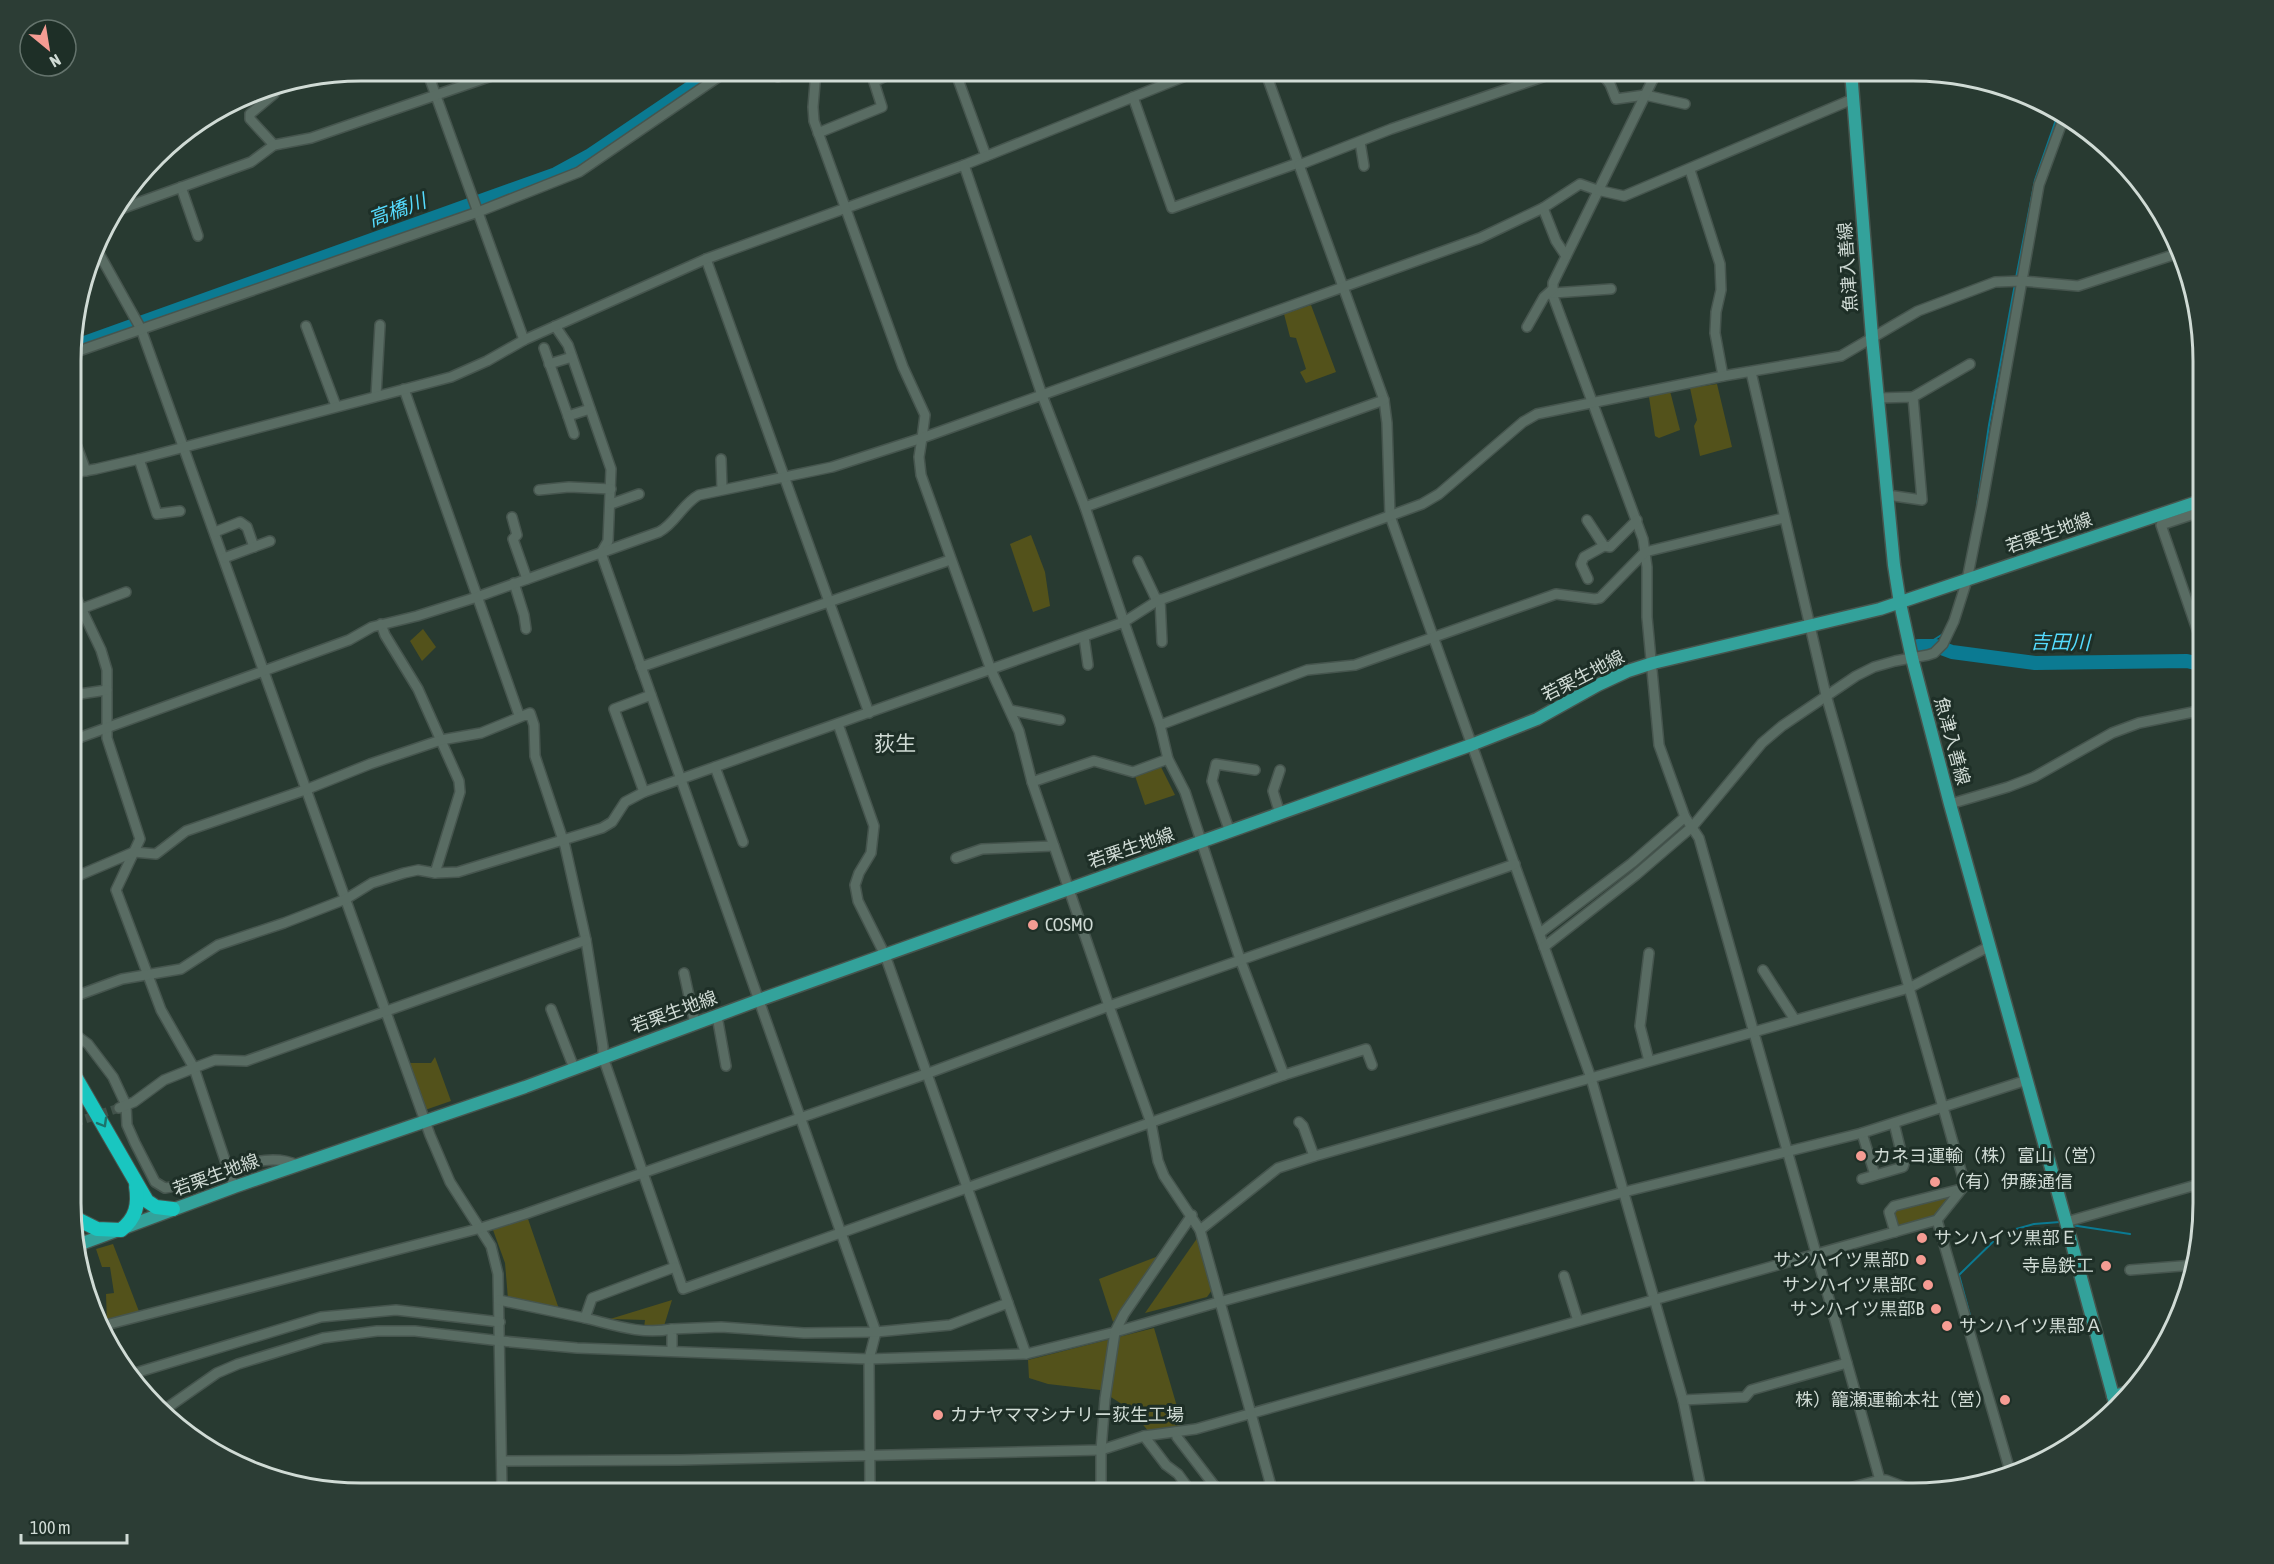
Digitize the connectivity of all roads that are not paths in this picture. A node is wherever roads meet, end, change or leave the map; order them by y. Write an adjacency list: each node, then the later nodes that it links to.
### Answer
1 (431, 81): 15 (street)
2 (476, 81): 15 (street)
3 (712, 81): 33 (street)
4 (815, 81): 20 (street)
5 (876, 81): 20 (street)
6 (960, 81): 23 (street)
7 (1173, 81): 16 (street)
8 (1269, 81): 24 (street)
9 (1532, 81): 21 (street)
10 (1608, 81): 13 (street)
11 (1652, 81): 13 (street)
12 (1852, 81): 17 (main road, 魚津入善線)
13 (1645, 94): 18 (street); 29 (street)
14 (272, 96): 22 (street)
15 (436, 96): 22 (street); 33 (street)
16 (1133, 97): 23 (street); 24 (street)
17 (1853, 99): 27 (street); 48 (main road, 魚津入善線)
18 (1685, 104)
19 (2061, 124): 39 (street)
20 (818, 133): 31 (street)
21 (1360, 142): 24 (street); 26 (street)
22 (274, 145): 28 (street)
23 (986, 156): 25 (street)
24 (1298, 164): 40 (street)
25 (963, 165): 31 (street); 58 (street)
26 (1364, 166)
27 (1690, 170): 29 (street); 56 (street)
28 (181, 187): 30 (street); 34 (street)
29 (1597, 190): 32 (street); 36 (street)
30 (128, 206)
31 (846, 208): 38 (street); 68 (street)
32 (1542, 208): 36 (street); 40 (street)
33 (478, 212): 47 (street); 49 (street)
34 (198, 236)
35 (2172, 255): 39 (street)
36 (1566, 256): 42 (street)
37 (101, 257): 47 (street)
38 (706, 259): 45 (street); 75 (street)
39 (2022, 281): 48 (street); 102 (street)
40 (1343, 288): 58 (street); 62 (street)
41 (1611, 289): 42 (street)
42 (1553, 291): 46 (street); 63 (street)
43 (380, 325): 59 (street)
44 (306, 326): 64 (street)
45 (555, 326): 49 (street); 52 (street)
46 (1527, 327)
47 (141, 329): 51 (street); 69 (street)
48 (1872, 337): 55 (street); 61 (main road, 魚津入善線)
49 (524, 340): 57 (street)
50 (544, 348): 53 (street)
51 (82, 350)
52 (572, 357): 53 (street); 65 (street)
53 (549, 364): 66 (street)
54 (1970, 364): 60 (street)
55 (1751, 372): 56 (street); 88 (street)
56 (1724, 376): 63 (street)
57 (404, 389): 59 (street); 105 (street)
58 (1042, 395): 68 (street); 83 (street)
59 (376, 396): 64 (street)
60 (1913, 397): 61 (street); 80 (street)
61 (1878, 398): 80 (main road, 魚津入善線)
62 (1384, 400): 83 (street); 86 (street)
63 (1593, 404): 86 (street); 90 (street)
64 (336, 406): 69 (street)
65 (590, 409): 66 (street); 76 (street)
66 (568, 416): 67 (street)
67 (574, 434)
68 (922, 438): 75 (street); 98 (street)
69 (185, 447): 71 (street); 91 (street)
70 (81, 458): 74 (street)
71 (140, 459): 74 (street); 84 (street)
72 (721, 459): 77 (street)
73 (81, 471): 74 (street)
74 (86, 471)
75 (785, 478): 77 (street); 107 (street)
76 (611, 489): 78 (street); 82 (street)
77 (722, 489): 95 (street)
78 (539, 490)
79 (639, 494): 82 (street)
80 (1887, 495): 108 (main road, 魚津入善線)
81 (2193, 503): 102 (main road, 若栗生地線)
82 (611, 504): 95 (street)
83 (1085, 507): 111 (street)
84 (180, 511)
85 (2193, 514): 110 (street)
86 (1390, 516): 106 (street); 116 (street)
87 (512, 517): 100 (street)
88 (1784, 518): 96 (street); 113 (street)
89 (1587, 520): 93 (street)
90 (1637, 520): 93 (street); 96 (street)
91 (215, 532): 94 (street); 97 (street)
92 (270, 541): 94 (street)
93 (1604, 546): 101 (street)
94 (254, 547): 97 (street)
95 (601, 552): 100 (street); 121 (street)
96 (1645, 552): 116 (street); 119 (street)
97 (224, 558): 123 (street)
98 (950, 560): 107 (street); 122 (street)
99 (1138, 561): 106 (street)
100 (527, 579): 103 (street)
101 (1588, 579)
102 (1967, 580): 108 (main road, 若栗生地線); 118 (street)
103 (514, 583): 105 (street); 114 (street)
104 (126, 592): 109 (street)
105 (477, 597): 112 (street); 131 (street)
106 (1158, 600): 111 (street); 117 (street)
107 (829, 601): 121 (street); 130 (street)
108 (1900, 603): 113 (main road, 若栗生地線); 118 (main road, 魚津入善線)
109 (81, 609): 124 (street)
110 (2193, 617)
111 (1124, 622): 115 (street); 134 (street)
112 (381, 624): 123 (street); 137 (street)
113 (1810, 626): 119 (main road, 若栗生地線); 127 (street)
114 (526, 628)
115 (1084, 637): 120 (street); 122 (street)
116 (1433, 637): 134 (street); 138 (street)
117 (1162, 642)
118 (1912, 658): 127 (street); 147 (main road, 魚津入善線)
119 (1653, 663): 138 (main road, 若栗生地線); 149 (street)
120 (1088, 665)
121 (641, 667): 126 (street)
122 (992, 670): 128 (street); 130 (street)
123 (264, 671): 135 (street); 145 (street)
124 (107, 690): 125 (street); 135 (street)
125 (81, 694)
126 (651, 694): 143 (street); 146 (street)
127 (1826, 695): 150 (street); 173 (street)
128 (1010, 710): 132 (street); 144 (street)
129 (2193, 712): 147 (street)
130 (869, 713): 133 (street)
131 (519, 715): 137 (street); 152 (street)
132 (1060, 720)
133 (838, 724): 140 (street); 168 (street)
134 (1160, 725): 139 (street)
135 (106, 728): 136 (street); 156 (street)
136 (81, 737)
137 (441, 740): 145 (street); 159 (street)
138 (1471, 746): 148 (main road, 若栗生地線); 158 (street)
139 (1168, 759): 144 (street); 154 (street)
140 (715, 767): 143 (street); 153 (street)
141 (1255, 770): 151 (street)
142 (1280, 770): 148 (street)
143 (681, 779): 146 (street); 175 (street)
144 (1032, 782): 155 (street)
145 (305, 790): 156 (street); 162 (street)
146 (644, 792): 152 (street)
147 (1950, 804): 165 (main road, 魚津入善線)
148 (1280, 814): 151 (main road, 若栗生地線)
149 (1685, 817): 150 (street); 163 (street)
150 (1694, 826): 166 (street); 182 (street)
151 (1230, 832): 154 (main road, 若栗生地線)
152 (563, 839): 159 (street); 164 (street)
153 (743, 842)
154 (1201, 842): 161 (main road, 若栗生地線); 169 (street)
155 (1054, 846): 157 (street); 161 (street)
156 (134, 852): 160 (street); 172 (street)
157 (956, 858)
158 (1515, 864): 163 (street); 169 (street)
159 (435, 873): 162 (street)
160 (81, 875)
161 (1068, 889): 168 (main road, 若栗生地線); 176 (street)
162 (346, 899): 172 (street); 178 (street)
163 (1540, 933): 166 (street)
164 (586, 940): 178 (street); 184 (street)
165 (1990, 946): 173 (street); 193 (main road, 魚津入善線)
166 (1544, 947): 192 (street)
167 (1649, 952): 185 (street)
168 (885, 955): 175 (main road, 若栗生地線); 190 (street)
169 (1240, 959): 176 (street); 191 (street)
170 (1763, 970): 180 (street)
171 (684, 973): 181 (street)
172 (146, 975): 174 (street); 188 (street)
173 (1909, 988): 180 (street); 196 (street)
174 (81, 994)
175 (759, 1000): 179 (main road, 若栗生地線); 197 (street)
176 (1109, 1006): 190 (street); 200 (street)
177 (551, 1009): 189 (street)
178 (386, 1012): 188 (street); 198 (street)
179 (717, 1016): 181 (main road, 若栗生地線); 187 (street)
180 (1796, 1020): 182 (street)
181 (695, 1024): 184 (main road, 若栗生地線)
182 (1754, 1031): 185 (street); 203 (street)
183 (81, 1038): 195 (street)
184 (603, 1058): 189 (main road, 若栗生地線); 207 (street)
185 (1649, 1061): 192 (street)
186 (1372, 1065): 191 (street)
187 (726, 1066)
188 (194, 1068): 195 (street); 206 (street)
189 (574, 1068): 198 (main road, 若栗生地線)
190 (926, 1074): 197 (street); 213 (street)
191 (1284, 1075): 200 (street)
192 (1591, 1078): 204 (street); 215 (street)
193 (2027, 1080): 196 (street); 220 (main road, 魚津入善線)
194 (81, 1087): 208 (highway, one-way to 208)
195 (122, 1106): 206 (street)
196 (1943, 1108): 201 (street); 214 (street)
197 (801, 1118): 207 (street); 225 (street)
198 (425, 1121): 205 (main road, 若栗生地線); 221 (street)
199 (1299, 1122): 204 (street)
200 (1151, 1123): 213 (street); 217 (street)
201 (1894, 1123): 202 (street); 209 (street)
202 (1862, 1133): 203 (street); 209 (street)
203 (1786, 1152): 215 (street); 227 (street)
204 (1314, 1156): 223 (street)
205 (297, 1165): 206 (street); 212 (main road, 若栗生地線)
206 (228, 1170): 212 (street)
207 (643, 1174): 221 (street); 229 (street)
208 (133, 1175): 216 (highway); 222 (highway)
209 (1875, 1175): 210 (street)
210 (1862, 1179)
211 (2193, 1186): 220 (street)
212 (234, 1187): 216 (main road, 若栗生地線)
213 (967, 1188): 225 (street); 235 (street)
214 (1961, 1189): 218 (street); 224 (street)
215 (1624, 1192): 233 (street); 234 (street)
216 (173, 1209): 222 (main road, 若栗生地線)
217 (1192, 1215): 223 (street); 242 (street)
218 (1937, 1220): 224 (street); 258 (street)
219 (82, 1222): 222 (highway)
220 (2066, 1222): 249 (main road, 魚津入善線)
221 (481, 1228): 232 (street); 239 (street)
222 (121, 1230): 226 (main road, 若栗生地線)
223 (1200, 1230): 234 (street)
224 (1895, 1232): 227 (street)
225 (841, 1233): 229 (street); 241 (street)
226 (84, 1243)
227 (1816, 1254): 233 (street); 247 (street)
228 (2186, 1266): 230 (street)
229 (675, 1267): 236 (street)
230 (2130, 1270)
231 (1564, 1275): 237 (street)
232 (499, 1300): 236 (street); 238 (street)
233 (1653, 1300): 237 (street); 250 (street)
234 (1219, 1302): 242 (street); 252 (street)
235 (1008, 1304): 241 (street); 245 (street)
236 (585, 1318): 240 (street)
237 (1578, 1321): 252 (street)
238 (500, 1322): 243 (street); 248 (street)
239 (109, 1324)
240 (672, 1329): 241 (street); 244 (street)
241 (876, 1332): 246 (street)
242 (1115, 1332): 245 (street); 255 (street)
243 (501, 1341): 244 (street); 251 (street); 257 (street)
244 (672, 1351): 246 (street)
245 (1026, 1354): 246 (street)
246 (869, 1359): 256 (street)
247 (1847, 1364): 250 (street); 259 (street)
248 (138, 1372)
249 (2113, 1398)
250 (1683, 1400): 266 (street)
251 (169, 1406)
252 (1250, 1413): 253 (street); 265 (street)
253 (1176, 1432): 254 (street); 264 (street)
254 (1144, 1436): 255 (street); 263 (street)
255 (1101, 1450): 256 (street); 262 (street)
256 (870, 1454): 257 (street); 261 (street)
257 (502, 1461): 260 (street)
258 (2009, 1466)
259 (1880, 1480): 267 (street); 268 (street)
260 (502, 1483)
261 (870, 1483)
262 (1101, 1483)
263 (1185, 1483)
264 (1212, 1483)
265 (1270, 1483)
266 (1700, 1483)
267 (1868, 1483)
268 (1894, 1483)

